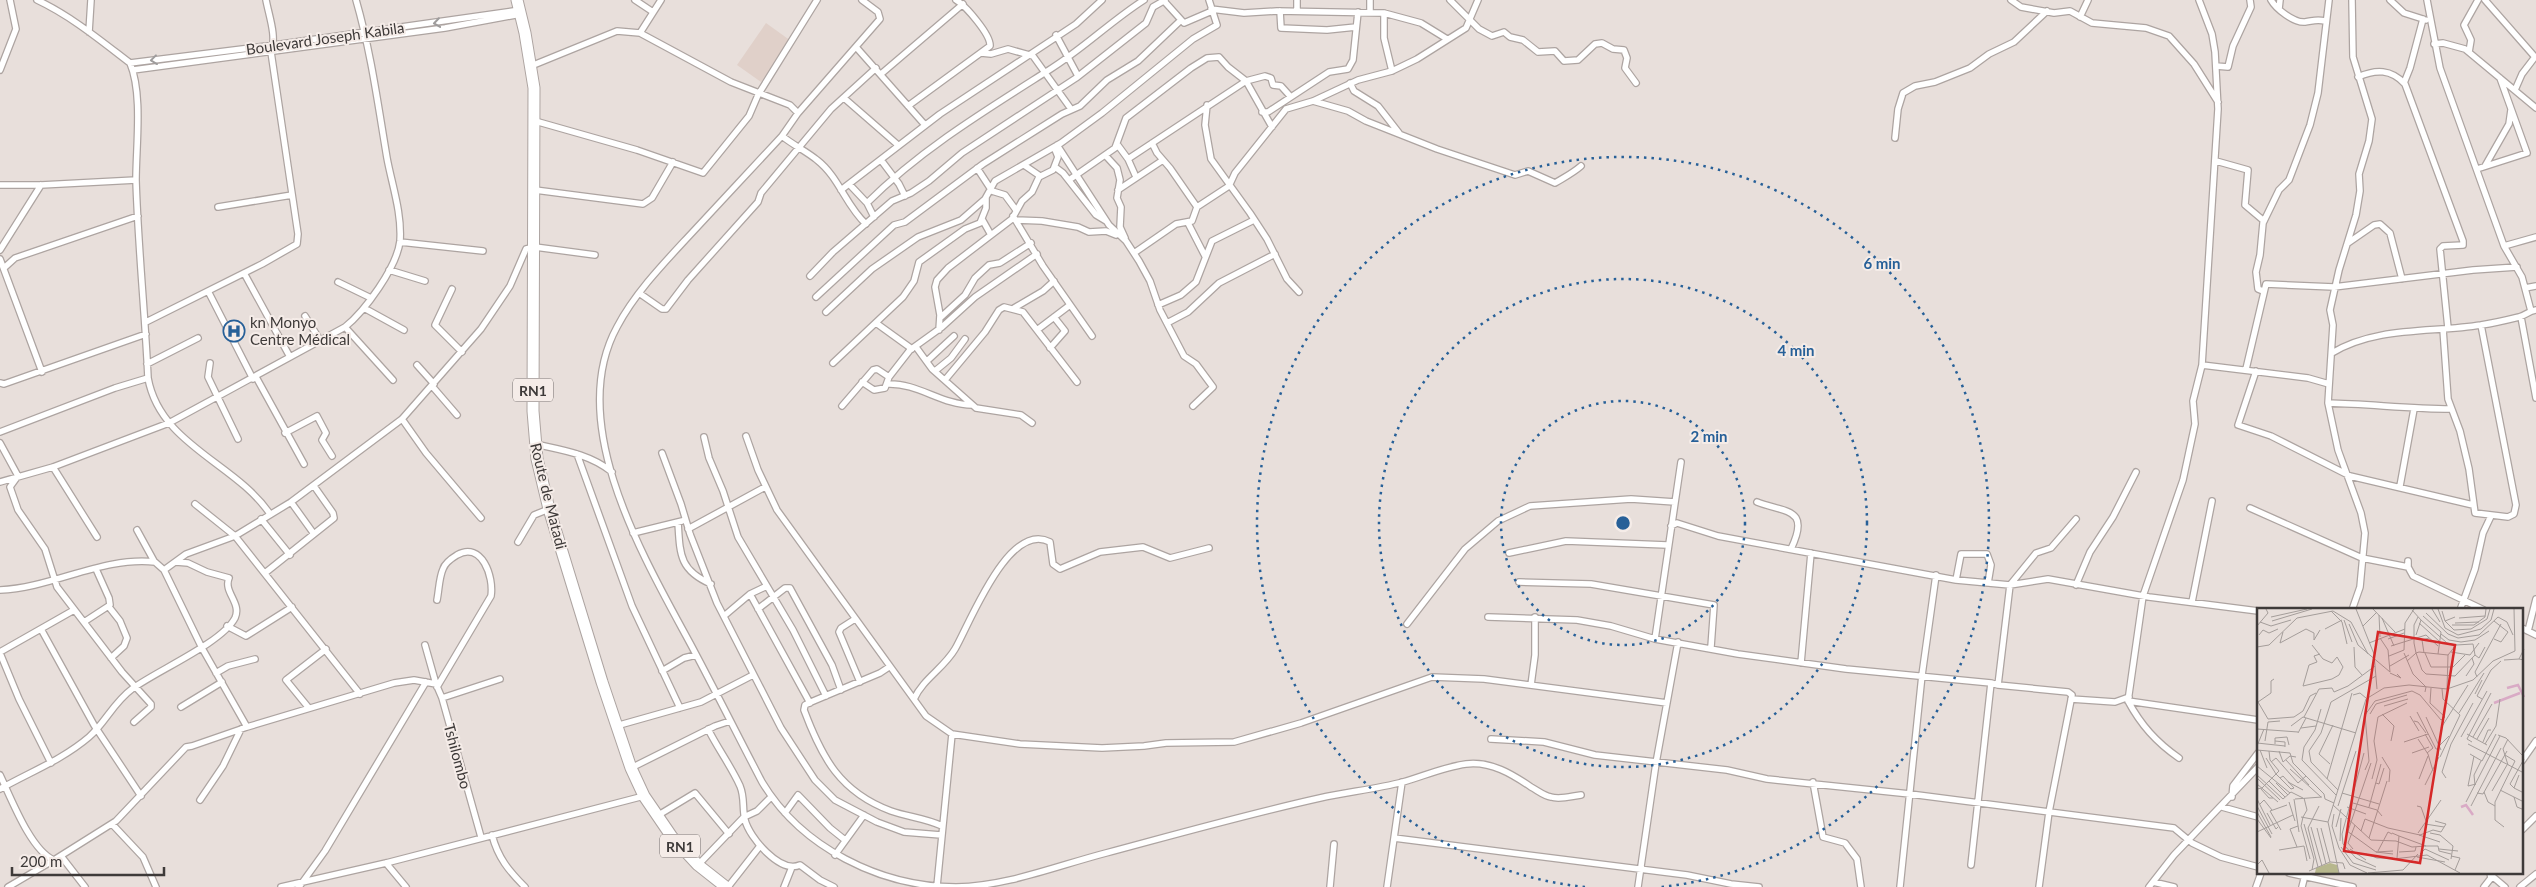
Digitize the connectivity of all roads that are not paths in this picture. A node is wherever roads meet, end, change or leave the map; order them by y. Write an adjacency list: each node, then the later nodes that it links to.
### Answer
1 (10, 0): 65 (street)
2 (37, 0): 49 (street)
3 (91, 0): 49 (street)
4 (266, 0): 56 (street)
5 (356, 0): 51 (street)
6 (635, 0): 38 (street)
7 (661, 0): 38 (street)
8 (816, 0): 79 (street)
9 (862, 0): 55 (street)
10 (956, 0): 31 (street)
11 (1102, 0): 52 (street)
12 (1144, 0): 60 (street)
13 (1165, 0): 45 (street); 70 (street)
14 (1210, 0): 34 (street)
15 (1296, 0): 36 (street)
16 (1370, 0): 40 (street)
17 (1450, 0): 43 (street)
18 (1478, 0): 43 (street)
19 (2011, 0): 37 (street)
20 (2088, 0): 42 (street)
21 (2199, 0): 63 (street)
22 (2250, 0): 63 (street)
23 (2271, 0): 33 (street)
24 (2280, 0): 33 (street)
25 (2329, 0): 46 (street)
26 (2352, 0): 71 (street)
27 (2390, 0): 44 (street)
28 (2427, 0): 47 (street)
29 (2478, 0): 57 (street)
30 (2485, 0): 78 (street)
31 (963, 4): 58 (street); 69 (street)
32 (519, 8): 51 (street, Boulevard Joseph Kabila); 62 (highway, Route de Matadi / RN1)
33 (2279, 8): 46 (street)
34 (1211, 10): 35 (street); 45 (street); 100 (street)
35 (1280, 11): 36 (street); 48 (street)
36 (1297, 11): 39 (street)
37 (2046, 11): 42 (street); 96 (street)
38 (654, 12): 50 (street)
39 (1358, 12): 40 (street); 48 (street)
40 (1370, 12): 41 (street)
41 (1384, 13): 53 (street); 67 (street)
42 (2080, 17): 83 (street)
43 (1469, 18): 53 (street); 75 (street)
44 (2423, 19): 47 (street); 76 (street)
45 (1180, 21): 88 (street)
46 (2325, 21): 140 (street)
47 (2430, 23): 54 (street)
48 (1356, 27): 80 (street)
49 (90, 32): 61 (street)
50 (640, 33): 62 (street); 79 (street)
51 (366, 36): 56 (street, Boulevard Joseph Kabila); 147 (street)
52 (1056, 36): 59 (street); 60 (street)
53 (1448, 39): 67 (street)
54 (2434, 44): 57 (street); 113 (street)
55 (856, 47): 64 (street); 90 (street)
56 (273, 49): 61 (street, Boulevard Joseph Kabila, one-way to 61); 66 (street, Boulevard Joseph Kabila); 128 (street)
57 (2469, 52): 72 (street)
58 (981, 53): 59 (street); 85 (street)
59 (1030, 54): 68 (street); 92 (street)
60 (1068, 56): 68 (street); 70 (street)
61 (130, 62): 66 (street)
62 (531, 66): 91 (highway, Route de Matadi / RN1)
63 (2216, 66): 83 (street)
64 (876, 68): 69 (street); 81 (street)
65 (0, 70)
66 (133, 70): 118 (street)
67 (1392, 72): 74 (street)
68 (1044, 73): 77 (street); 115 (street)
69 (881, 74): 85 (street)
70 (1078, 76): 77 (street)
71 (2358, 77): 76 (street); 149 (street)
72 (2500, 78): 78 (street); 86 (street)
73 (1246, 81): 80 (street); 84 (street); 89 (street); 98 (street)
74 (1350, 83): 82 (street); 94 (street)
75 (1636, 83)
76 (2404, 83): 164 (street)
77 (1056, 90): 88 (street); 129 (street)
78 (2515, 90): 87 (street)
79 (758, 95): 90 (street); 106 (street)
80 (1290, 96): 89 (street)
81 (844, 98): 99 (street); 101 (street)
82 (1313, 101): 93 (street); 94 (street)
83 (2218, 102): 107 (street)
84 (1206, 105): 97 (street); 123 (street)
85 (908, 106): 92 (street)
86 (2512, 108): 110 (street); 110 (street)
87 (2536, 108)
88 (1071, 109): 112 (street)
89 (1262, 112): 93 (street)
90 (798, 113): 95 (street)
91 (535, 121): 106 (street); 125 (highway, Route de Matadi / RN1)
92 (925, 125): 99 (street)
93 (1272, 126): 123 (street)
94 (1400, 134): 109 (street)
95 (782, 136): 101 (street); 177 (street)
96 (1896, 138)
97 (1152, 143): 103 (street); 105 (street)
98 (1117, 144): 102 (street); 103 (street)
99 (898, 145): 104 (street)
100 (1056, 146): 108 (street); 111 (street); 114 (street)
101 (798, 149): 126 (street); 177 (street)
102 (1105, 155): 114 (street); 127 (street)
103 (1128, 159): 117 (street)
104 (881, 160): 115 (street); 121 (street)
105 (1163, 160): 117 (street); 133 (street)
106 (673, 162): 125 (street)
107 (2216, 162): 140 (street); 215 (street)
108 (1024, 165): 116 (street); 124 (street)
109 (1581, 166)
110 (2485, 166): 113 (street)
111 (1055, 167): 116 (street); 119 (street)
112 (977, 168): 124 (street); 178 (street)
113 (2477, 169): 150 (street)
114 (1076, 175): 119 (street); 141 (street)
115 (894, 176): 129 (street); 131 (street)
116 (1040, 176): 134 (street)
117 (1136, 177): 127 (street)
118 (136, 180): 122 (street); 135 (street)
119 (1069, 180): 141 (street)
120 (0, 185): 122 (street)
121 (850, 185): 126 (street); 131 (street)
122 (41, 186): 152 (street)
123 (1229, 186): 133 (street); 139 (street)
124 (991, 189): 130 (street); 134 (street)
125 (535, 190): 151 (highway, Route de Matadi / RN1)
126 (841, 190): 143 (street)
127 (1118, 190): 146 (street)
128 (292, 195): 132 (street); 163 (street)
129 (905, 196): 136 (street)
130 (986, 198): 138 (street); 185 (street)
131 (867, 203): 136 (street)
132 (218, 206)
133 (1196, 207): 142 (street)
134 (1016, 210): 137 (street)
135 (138, 216): 161 (street); 190 (street)
136 (874, 217): 143 (street)
137 (1015, 218): 144 (street); 146 (street); 148 (street)
138 (982, 220): 144 (street); 191 (street)
139 (1254, 220): 156 (street); 158 (street)
140 (2264, 220): 175 (street)
141 (1107, 222): 146 (street)
142 (1188, 223): 154 (street); 158 (street)
143 (866, 224): 165 (street)
144 (991, 235): 189 (street)
145 (2536, 237): 150 (street)
146 (1123, 239): 154 (street)
147 (400, 242): 153 (street); 162 (street)
148 (1031, 243): 155 (street); 189 (street)
149 (2348, 243): 166 (street); 171 (street)
150 (2504, 246): 160 (street)
151 (535, 247): 157 (street); 207 (street); 249 (highway, Route de Matadi / RN1)
152 (0, 250)
153 (483, 251)
154 (1134, 253): 181 (street)
155 (1037, 254): 168 (street); 197 (street)
156 (1275, 254): 176 (street); 192 (street)
157 (595, 255)
158 (1205, 256): 181 (street)
159 (0, 259): 161 (street)
160 (2517, 267): 164 (street); 172 (street)
161 (4, 268): 219 (street)
162 (389, 270): 167 (street); 179 (street)
163 (244, 273): 174 (street); 209 (street)
164 (2444, 273): 166 (street); 195 (street)
165 (810, 276)
166 (2402, 279): 171 (street)
167 (425, 281)
168 (1054, 281): 180 (street); 183 (street)
169 (338, 282): 179 (street)
170 (2536, 286): 172 (street)
171 (2334, 287): 175 (street); 208 (street)
172 (2525, 288): 184 (street)
173 (452, 289): 207 (street)
174 (208, 291): 190 (street); 222 (street)
175 (2263, 291): 216 (street)
176 (1299, 292)
177 (640, 294): 256 (street)
178 (816, 297)
179 (371, 298): 182 (street)
180 (1070, 304): 187 (street); 201 (street)
181 (1158, 304): 192 (street)
182 (364, 308): 194 (street); 196 (street)
183 (1014, 308): 198 (street); 224 (street)
184 (2533, 311): 188 (street)
185 (826, 312)
186 (305, 316): 203 (street)
187 (1054, 316): 198 (street); 206 (street)
188 (2521, 317): 193 (street); 232 (street)
189 (940, 318): 197 (street)
190 (146, 322): 199 (street)
191 (876, 323): 205 (street); 212 (street)
192 (1167, 323): 236 (street)
193 (2481, 325): 195 (street); 274 (street)
194 (345, 327): 203 (street); 223 (street)
195 (2446, 329): 208 (street); 238 (street)
196 (404, 330)
197 (939, 330): 205 (street)
198 (1037, 330): 206 (street)
199 (146, 334): 213 (street); 219 (street)
200 (954, 336): 210 (street)
201 (1092, 336)
202 (198, 338): 213 (street)
203 (320, 340): 209 (street)
204 (965, 340): 217 (street)
205 (914, 348): 210 (street); 220 (street)
206 (1050, 348): 226 (street)
207 (462, 352): 230 (street)
208 (2332, 352): 229 (street)
209 (290, 357): 222 (street)
210 (927, 361): 217 (street)
211 (210, 363): 231 (street)
212 (832, 363)
213 (148, 364): 221 (street)
214 (417, 365): 230 (street)
215 (2202, 366): 216 (street); 313 (street)
216 (2246, 369): 218 (street)
217 (935, 371): 224 (street)
218 (2256, 371): 229 (street); 258 (street)
219 (42, 372): 227 (street)
220 (889, 377): 225 (street); 228 (street)
221 (148, 378): 241 (street); 243 (street)
222 (254, 378): 231 (street); 244 (street)
223 (393, 380)
224 (945, 380): 234 (street)
225 (862, 382): 228 (street); 235 (street)
226 (1077, 382)
227 (0, 383)
228 (888, 384): 234 (street)
229 (2329, 384): 233 (street)
230 (433, 385): 239 (street); 240 (street)
231 (217, 397): 241 (street); 247 (street)
232 (2536, 398)
233 (2328, 403): 237 (street); 258 (street)
234 (972, 405): 242 (street)
235 (842, 406)
236 (1194, 406)
237 (2414, 409): 238 (street); 262 (street)
238 (2451, 409): 269 (street)
239 (457, 415)
240 (402, 419): 261 (street); 276 (street)
241 (169, 423): 255 (street); 273 (street)
242 (1032, 423)
243 (0, 432)
244 (286, 433): 252 (street); 254 (street)
245 (746, 436): 263 (street)
246 (704, 437): 270 (street)
247 (238, 439)
248 (0, 443): 259 (street)
249 (535, 444): 251 (street); 272 (highway, Route de Matadi / RN1)
250 (662, 453): 280 (street)
251 (577, 454): 256 (street); 350 (street)
252 (332, 456)
253 (1681, 462): 266 (street)
254 (304, 464)
255 (52, 467): 259 (street); 288 (street)
256 (612, 472): 285 (street)
257 (2136, 472): 309 (street)
258 (2346, 473): 262 (street); 296 (street)
259 (18, 476): 260 (street); 303 (street)
260 (0, 482)
261 (314, 486): 265 (street); 286 (street)
262 (2400, 486): 269 (street)
263 (766, 487): 270 (street); 331 (street)
264 (2212, 501): 319 (street)
265 (291, 502): 273 (street); 286 (street)
266 (1675, 502): 275 (street); 333 (street)
267 (1757, 502): 292 (street)
268 (195, 504): 287 (street)
269 (2473, 505): 274 (street)
270 (728, 507): 283 (street); 310 (street)
271 (2250, 508): 296 (street)
272 (550, 509): 289 (street); 378 (highway, Route de Matadi / RN1)
273 (270, 514): 277 (street)
274 (2491, 516): 318 (street)
275 (1672, 517): 281 (street); 282 (street)
276 (481, 518)
277 (261, 519): 287 (street); 295 (street)
278 (2076, 519): 308 (street)
279 (678, 522): 280 (street); 285 (street); 307 (street)
280 (686, 522): 283 (street)
281 (1680, 524): 282 (street); 292 (street)
282 (1671, 526): 290 (street)
283 (688, 528): 307 (street)
284 (137, 530): 297 (street)
285 (633, 533): 345 (street)
286 (314, 534): 295 (street)
287 (235, 536): 298 (street); 301 (street)
288 (98, 537)
289 (518, 542)
290 (1668, 545): 293 (street); 315 (street)
291 (1209, 548): 368 (street)
292 (1791, 549): 294 (street)
293 (1509, 553)
294 (1812, 553): 302 (street); 348 (street)
295 (290, 556): 301 (street)
296 (2362, 558): 318 (street); 322 (street)
297 (154, 561): 299 (street); 300 (street)
298 (176, 562): 300 (street); 334 (street)
299 (96, 569): 303 (street); 320 (street)
300 (164, 570): 341 (street)
301 (265, 573): 321 (street)
302 (1936, 574): 304 (street); 353 (street)
303 (54, 580): 311 (street); 326 (street)
304 (1956, 580): 306 (street); 306 (street)
305 (1519, 582): 315 (street)
306 (1988, 583): 308 (street)
307 (711, 584): 328 (street)
308 (2010, 585): 309 (street); 358 (street)
309 (2076, 585): 313 (street)
310 (767, 586): 312 (street); 314 (street)
311 (0, 590)
312 (750, 594): 325 (street); 328 (street)
313 (2143, 596): 319 (street); 369 (street)
314 (774, 597): 325 (street); 362 (street); 365 (street)
315 (1660, 597): 338 (street); 342 (street)
316 (2536, 599): 336 (street)
317 (437, 600): 359 (street)
318 (2464, 600): 323 (street); 324 (street)
319 (2192, 602): 327 (street)
320 (109, 607): 332 (street); 346 (street)
321 (292, 607): 334 (street); 343 (street)
322 (2353, 608)
323 (2461, 608)
324 (2480, 608)
325 (758, 609): 370 (street)
326 (74, 610): 332 (street); 335 (street)
327 (2257, 611)
328 (724, 616): 352 (street)
329 (1488, 617): 330 (street)
330 (1535, 617): 338 (street); 360 (street)
331 (854, 619): 349 (street); 357 (street)
332 (84, 622): 346 (street)
333 (1407, 624)
334 (228, 626): 341 (street)
335 (41, 629): 344 (street); 379 (street)
336 (2525, 629): 337 (street)
337 (2536, 635)
338 (1655, 639): 339 (street)
339 (1678, 642): 342 (street); 371 (street)
340 (424, 645): 359 (street, Tshilombo)
341 (202, 648): 351 (street); 361 (street)
342 (1711, 648): 348 (street)
343 (326, 649): 363 (street); 373 (street)
344 (0, 653): 389 (street)
345 (696, 655): 350 (street); 364 (street)
346 (112, 658): 361 (street)
347 (255, 659): 351 (street)
348 (1801, 663): 353 (street)
349 (889, 667): 357 (street); 368 (street)
350 (662, 671): 374 (street)
351 (216, 673): 355 (street)
352 (753, 675): 364 (street); 407 (street)
353 (1922, 675): 358 (street); 396 (street)
354 (500, 679): 366 (street)
355 (222, 682): 372 (street); 380 (street)
356 (426, 682): 359 (street); 363 (street); 438 (street)
357 (860, 682): 362 (street)
358 (1995, 684): 367 (street); 403 (street)
359 (436, 685): 366 (street, Tshilombo)
360 (1531, 685): 371 (street); 382 (street)
361 (136, 686): 377 (street); 379 (street)
362 (841, 690): 365 (street)
363 (360, 694): 373 (street)
364 (716, 694): 374 (street); 376 (street)
365 (826, 696): 370 (street)
366 (442, 698): 418 (street, Tshilombo)
367 (2071, 698): 369 (street); 405 (street)
368 (914, 699): 382 (street)
369 (2129, 699): 375 (street); 386 (street)
370 (810, 703): 413 (street)
371 (1667, 703): 388 (street)
372 (181, 707)
373 (308, 708): 380 (street)
374 (680, 708): 378 (street)
375 (2257, 720)
376 (730, 721): 381 (street); 400 (street)
377 (134, 722)
378 (616, 726): 390 (highway, Route de Matadi / RN1)
379 (96, 728): 389 (street); 398 (street)
380 (244, 728): 398 (street); 402 (street)
381 (708, 729): 390 (street); 410 (street)
382 (952, 734): 413 (street)
383 (1491, 739): 388 (street)
384 (2536, 741): 387 (street)
385 (2257, 754): 401 (street)
386 (2179, 758)
387 (2524, 758)
388 (1656, 762): 394 (street); 432 (street)
389 (51, 763): 395 (street)
390 (631, 768): 399 (highway, Route de Matadi / RN1)
391 (2257, 768): 401 (street)
392 (0, 775): 395 (street)
393 (1402, 782): 397 (street); 419 (street); 440 (street)
394 (1813, 782): 396 (street); 455 (street)
395 (3, 788): 426 (street)
396 (1910, 794): 403 (street); 456 (street)
397 (1581, 795)
398 (141, 796): 412 (street)
399 (644, 796): 408 (highway, Route de Matadi / RN1); 416 (street)
400 (771, 797): 406 (street); 410 (street)
401 (2232, 797): 404 (street)
402 (200, 800)
403 (1978, 802): 405 (street); 429 (street)
404 (2222, 807): 411 (street); 421 (street)
405 (2049, 812): 421 (street); 457 (street)
406 (785, 813): 420 (street); 424 (street)
407 (864, 815): 417 (street); 420 (street)
408 (657, 816): 415 (street); 428 (highway, Route de Matadi / RN1)
409 (2536, 816): 414 (street)
410 (744, 817): 415 (street); 423 (street)
411 (2257, 817)
412 (112, 824): 425 (street); 443 (street)
413 (942, 826): 417 (street)
414 (2524, 828)
415 (729, 834): 428 (street)
416 (492, 835): 418 (street); 446 (street)
417 (941, 836): 439 (street)
418 (481, 837): 427 (street)
419 (1394, 838): 432 (street); 452 (street)
420 (845, 840): 424 (street)
421 (2190, 840): 431 (street); 437 (street)
422 (1334, 844): 451 (street)
423 (760, 846): 430 (street); 447 (street)
424 (834, 855): 439 (street)
425 (61, 856): 426 (street); 442 (street)
426 (54, 860): 441 (street)
427 (386, 863): 438 (street); 445 (street)
428 (698, 865): 447 (highway, Route de Matadi / RN1)
429 (1971, 865)
430 (792, 867): 448 (street); 449 (street)
431 (2257, 867)
432 (1640, 870): 453 (street); 454 (street)
433 (2262, 874): 459 (street)
434 (2491, 874): 462 (street); 463 (street)
435 (2536, 874): 464 (street)
436 (2305, 875): 460 (street); 461 (street)
437 (2151, 884): 458 (street)
438 (300, 885): 444 (street)
439 (937, 886): 450 (street)
440 (983, 886): 450 (street)
441 (8, 887)
442 (85, 887)
443 (156, 887)
444 (281, 887)
445 (406, 887)
446 (525, 887)
447 (727, 887)
448 (784, 887)
449 (834, 887)
450 (946, 887)
451 (1330, 887)
452 (1387, 887)
453 (1638, 887)
454 (1759, 887)
455 (1862, 887)
456 (1900, 887)
457 (2039, 887)
458 (2174, 887)
459 (2256, 887)
460 (2302, 887)
461 (2353, 887)
462 (2484, 887)
463 (2505, 887)
464 (2520, 887)

